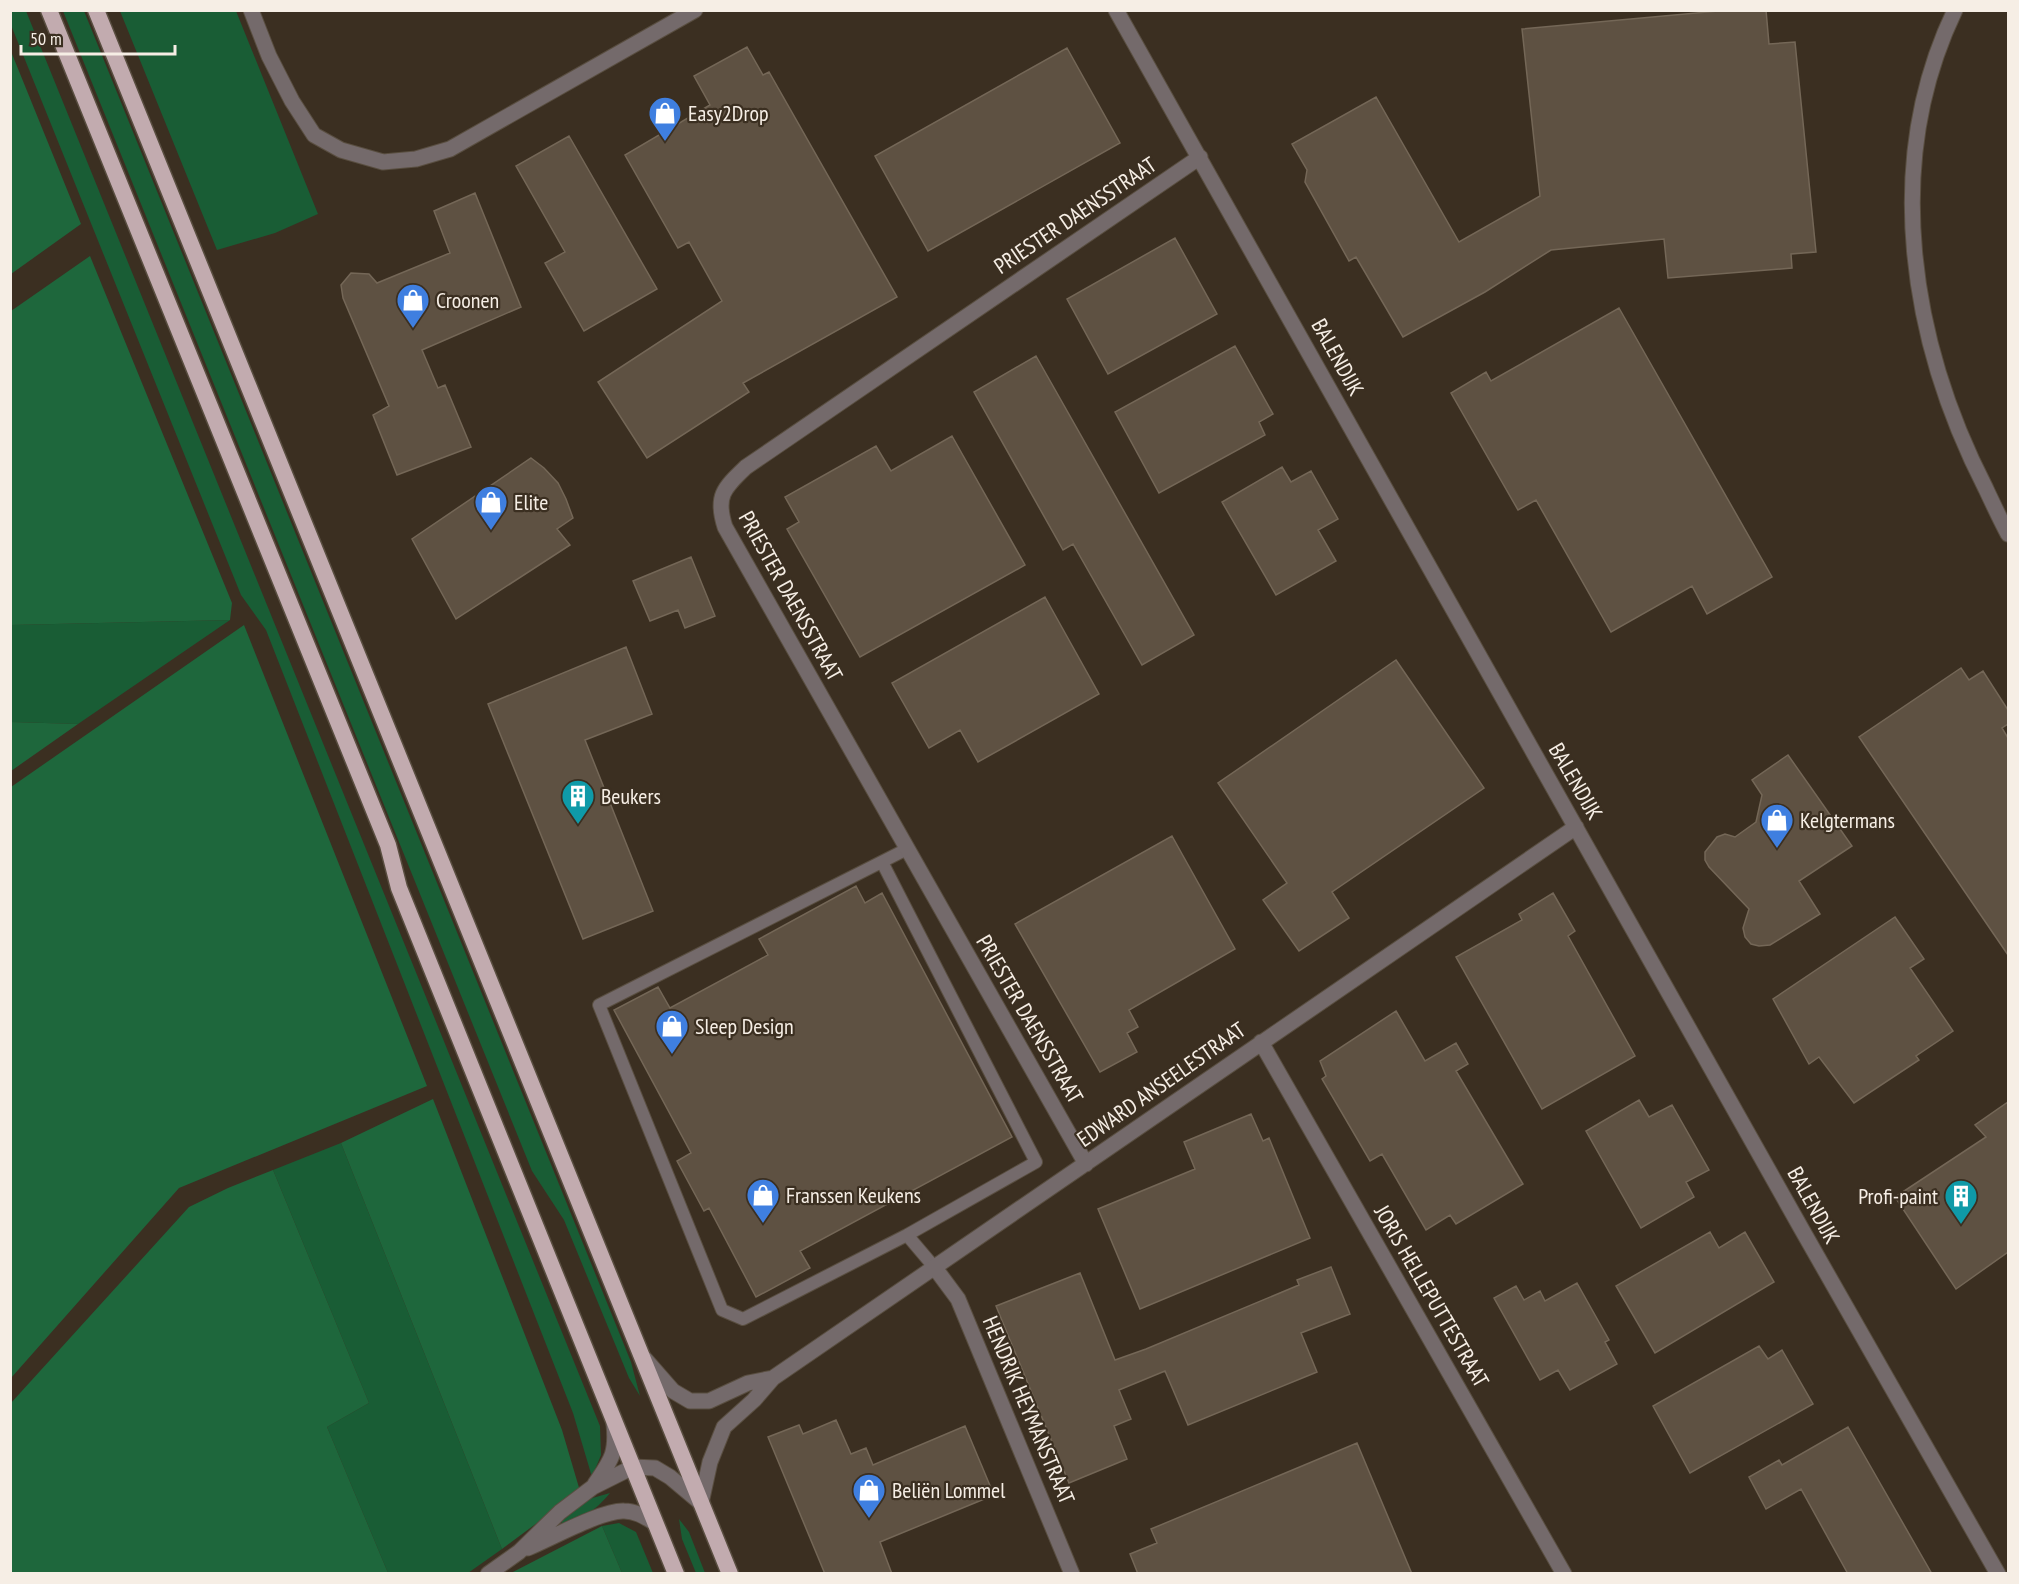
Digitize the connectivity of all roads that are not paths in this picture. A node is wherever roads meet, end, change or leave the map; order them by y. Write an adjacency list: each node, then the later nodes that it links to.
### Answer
1 (49, 10): 18 (highway)
2 (96, 10): 16 (highway)
3 (251, 10): 4 (street)
4 (695, 10)
5 (1116, 10): 7 (street, BALENDIJK)
6 (1955, 10): 8 (street)
7 (1200, 157): 9 (street, BALENDIJK); 10 (street, PRIESTER DAENSSTRAAT)
8 (2008, 534)
9 (1576, 827): 12 (street, EDWARD ANSEELESTRAAT); 29 (street, BALENDIJK)
10 (908, 849): 11 (lane); 13 (street, PRIESTER DAENSSTRAAT)
11 (882, 862): 14 (lane); 14 (lane)
12 (1261, 1042): 13 (street, EDWARD ANSEELESTRAAT); 28 (street, JORIS HELLEPUTTESTRAAT)
13 (1086, 1164): 15 (street, EDWARD ANSEELESTRAAT)
14 (907, 1235): 15 (lane)
15 (935, 1268): 17 (street, EDWARD ANSEELESTRAAT); 27 (street, HENDRIK HEYMANSTRAAT)
16 (639, 1352): 17 (street, EDWARD ANSEELESTRAAT); 21 (highway)
17 (773, 1378): 21 (street, EDWARD ANSEELESTRAAT)
18 (613, 1418): 19 (highway); 20 (street)
19 (633, 1467): 20 (street); 21 (street); 22 (highway)
20 (593, 1487): 23 (street)
21 (701, 1503): 26 (highway)
22 (655, 1522): 23 (street); 25 (highway)
23 (519, 1552): 24 (street)
24 (488, 1574)
25 (676, 1574)
26 (730, 1574)
27 (1072, 1574)
28 (1564, 1574)
29 (1998, 1574)

